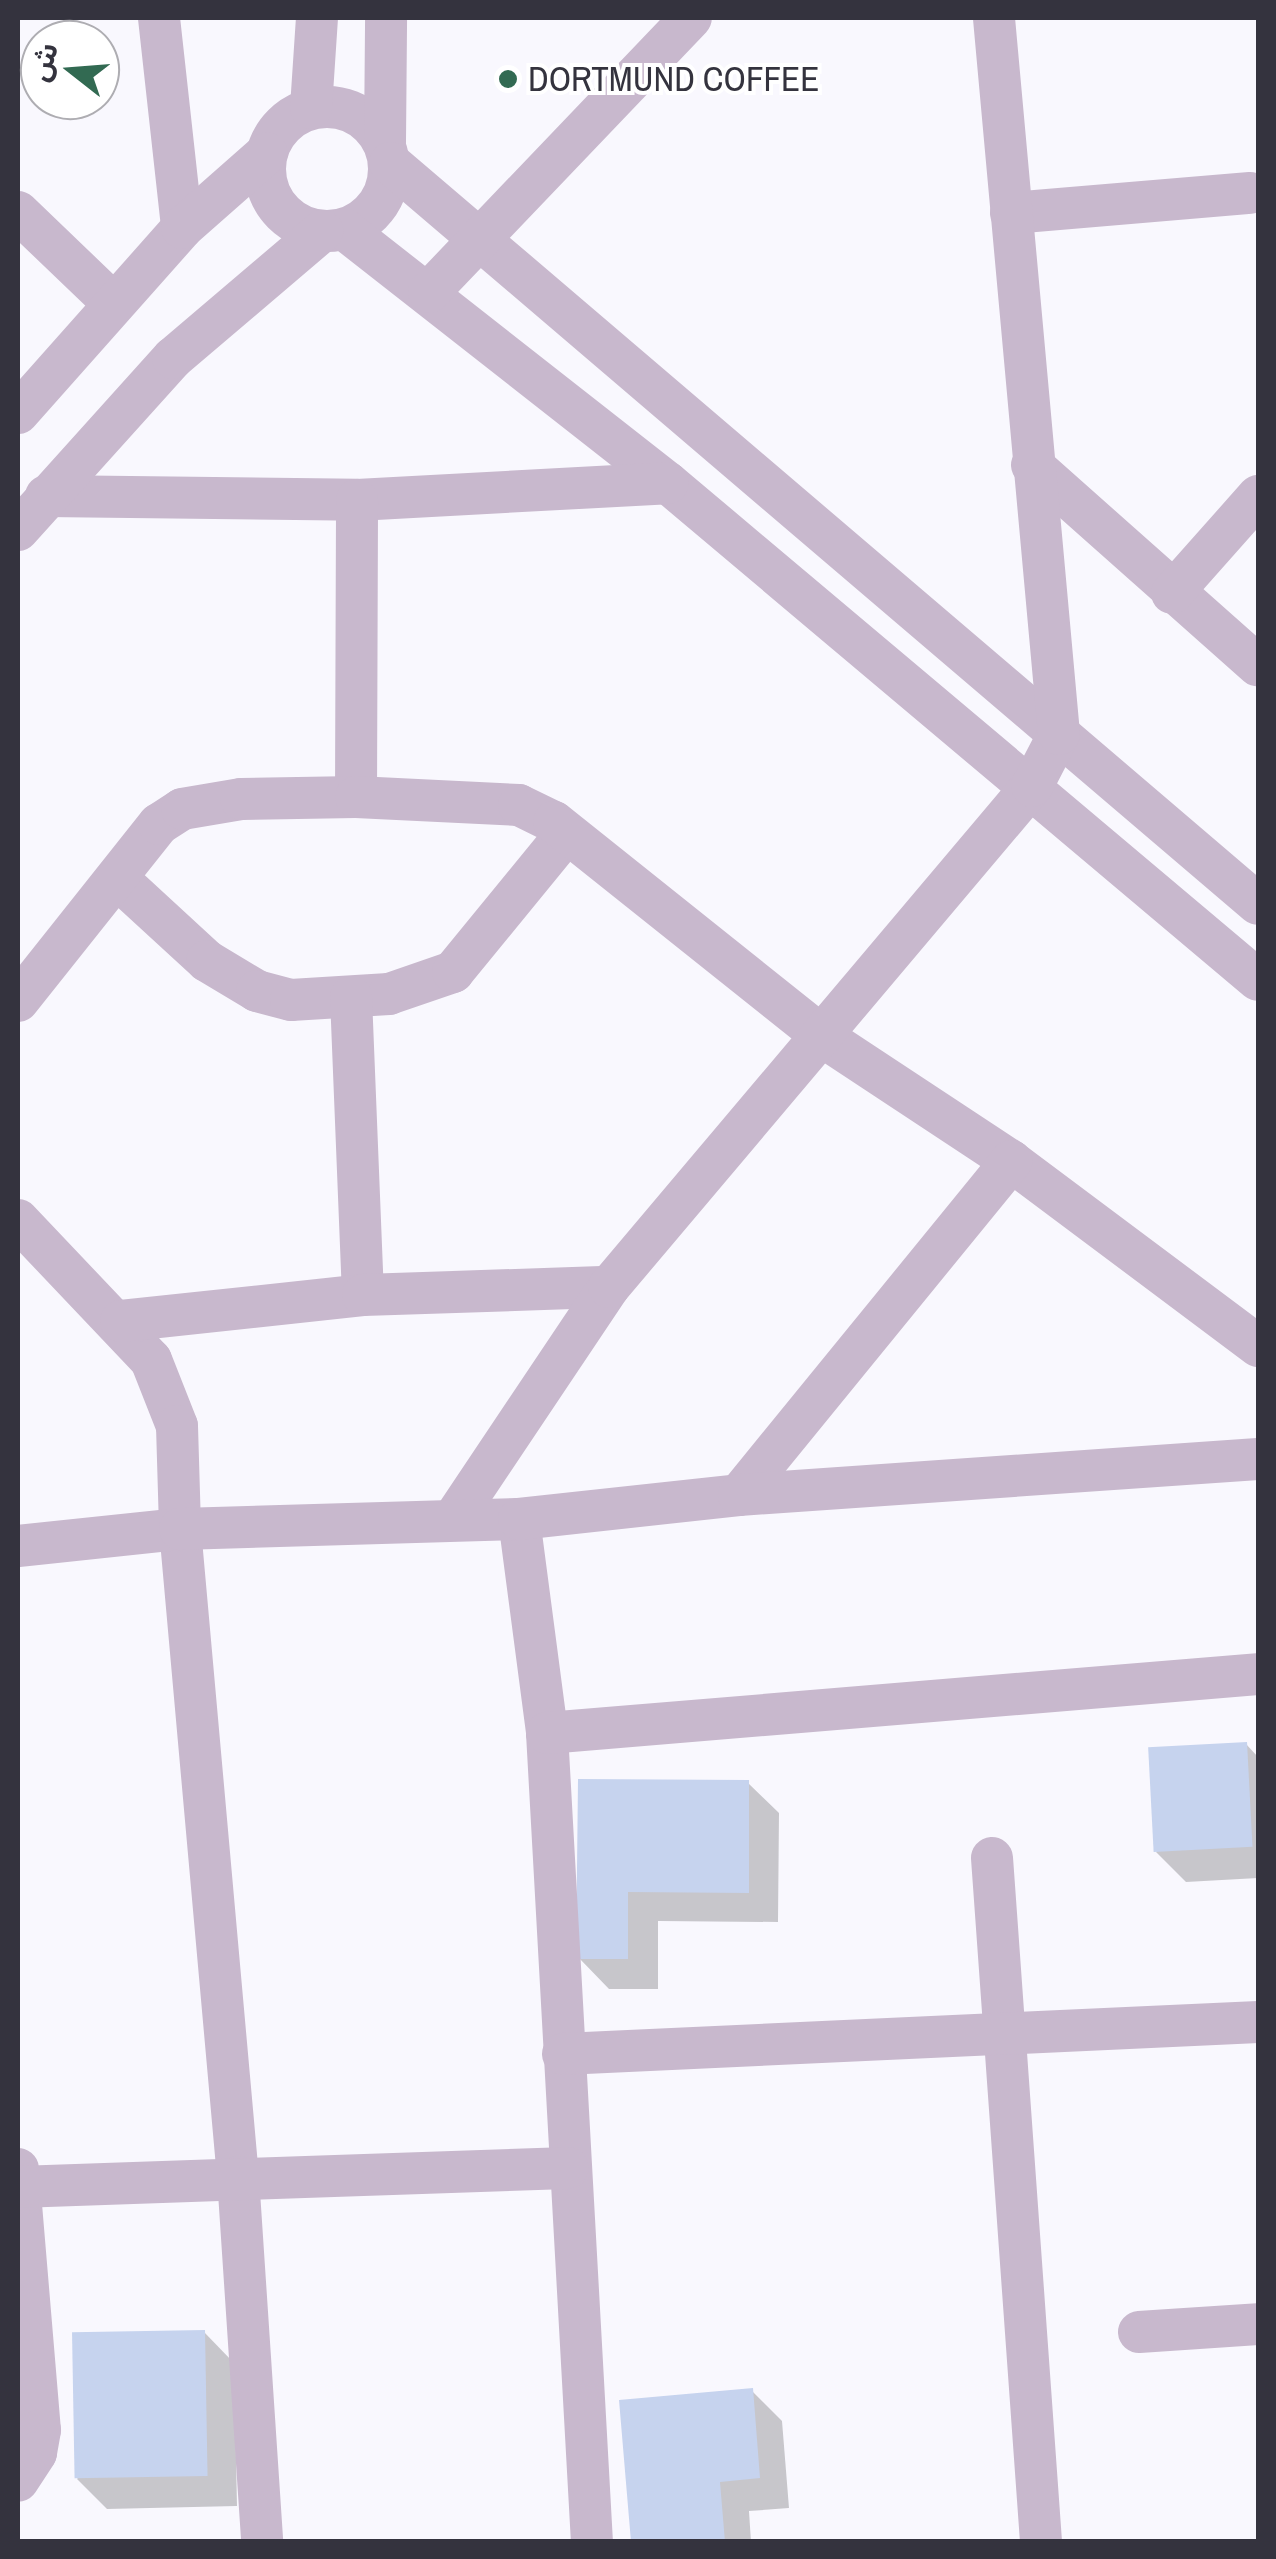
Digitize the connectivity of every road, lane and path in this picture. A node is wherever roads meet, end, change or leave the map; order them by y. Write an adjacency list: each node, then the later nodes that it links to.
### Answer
1 (159, 18): 12 (street)
2 (317, 18): 6 (street)
3 (386, 18): 8 (street)
4 (690, 18): 14 (street)
5 (994, 18): 11 (street)
6 (311, 108): 7 (street); 8 (street)
7 (267, 152): 12 (street); 13 (street)
8 (387, 153): 13 (street); 14 (street)
9 (1250, 193): 11 (street)
10 (18, 212): 16 (street)
11 (1011, 214): 18 (street)
12 (182, 228): 16 (street)
13 (333, 230): 15 (street); 20 (street)
14 (482, 241): 15 (street); 26 (street)
15 (429, 292): 19 (street)
16 (113, 304): 17 (street)
17 (18, 413)
18 (1032, 465): 24 (street); 26 (street)
19 (668, 484): 22 (street); 27 (street)
20 (46, 496): 22 (street); 23 (street)
21 (1258, 496): 24 (street)
22 (357, 500): 28 (street)
23 (18, 530)
24 (1172, 593): 25 (street)
25 (1258, 666)
26 (1059, 734): 27 (street); 31 (street)
27 (1032, 786): 32 (street); 35 (street)
28 (356, 797): 29 (street); 30 (street)
29 (566, 834): 33 (street); 35 (street)
30 (120, 881): 33 (street); 34 (street)
31 (1258, 904)
32 (1258, 980)
33 (351, 997): 39 (street)
34 (18, 1001)
35 (823, 1038): 36 (street); 38 (street)
36 (1011, 1161): 41 (street); 43 (street)
37 (18, 1220): 40 (street)
38 (609, 1287): 39 (street); 44 (street)
39 (363, 1295): 40 (street)
40 (120, 1321): 46 (street)
41 (1258, 1346)
42 (1258, 1459): 43 (street)
43 (739, 1495): 45 (street)
44 (455, 1517): 45 (street); 46 (street)
45 (519, 1519): 49 (street)
46 (180, 1529): 47 (street); 55 (street)
47 (18, 1546)
48 (1258, 1674): 49 (street)
49 (547, 1733): 53 (street)
50 (992, 1858): 52 (street)
51 (1258, 2022): 52 (street)
52 (1000, 2032): 53 (street); 62 (street)
53 (564, 2054): 54 (street)
54 (568, 2168): 55 (street); 61 (street)
55 (238, 2177): 56 (street); 60 (street)
56 (18, 2181): 59 (street)
57 (1258, 2324): 58 (street)
58 (1140, 2332)
59 (18, 2480)
60 (262, 2542)
61 (592, 2542)
62 (1040, 2542)

